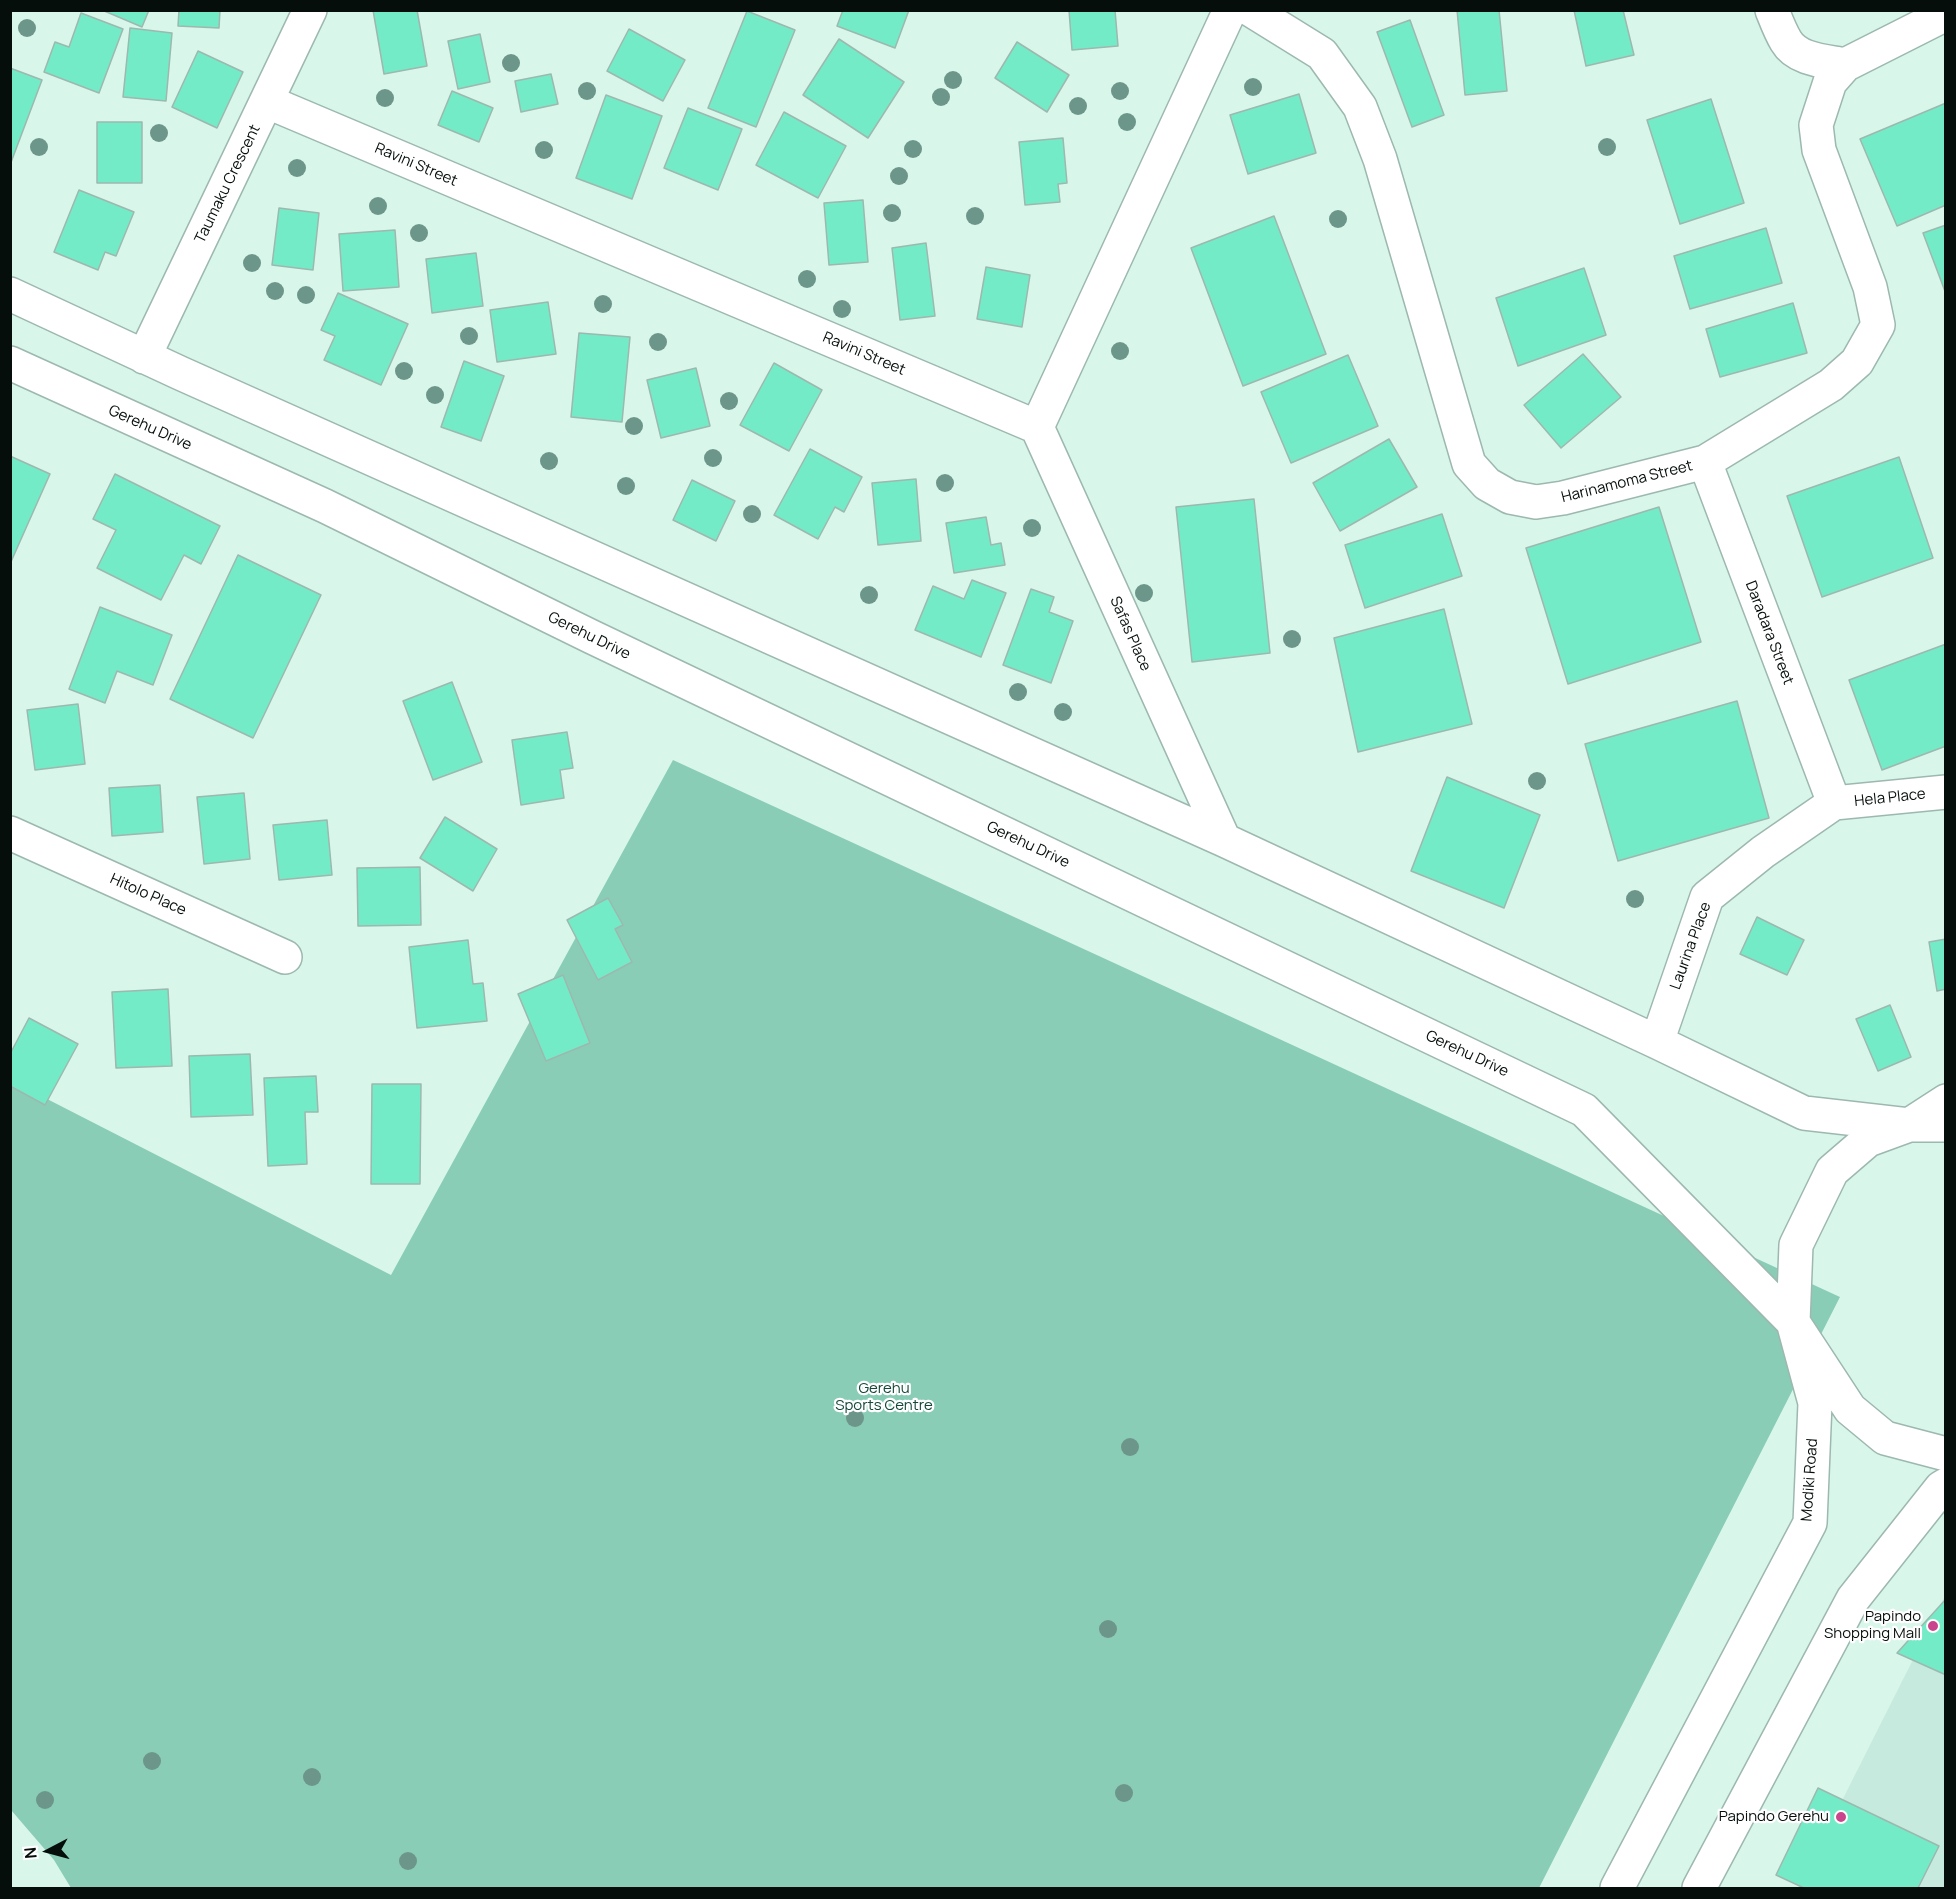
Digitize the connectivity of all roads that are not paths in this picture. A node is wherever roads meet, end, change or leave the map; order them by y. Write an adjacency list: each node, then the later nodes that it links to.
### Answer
1 (310, 10): 7 (street, Taumaku Crescent)
2 (1230, 10): 11 (street)
3 (1251, 10): 12 (street, Harinamoma Street)
4 (1772, 10): 6 (street)
5 (1946, 14): 6 (street, Harinamoma Street)
6 (1845, 65): 12 (street, Harinamoma Street)
7 (268, 102): 9 (street, Taumaku Crescent); 11 (street, Ravini Street)
8 (10, 294): 9 (street)
9 (144, 357): 16 (street)
10 (10, 363): 22 (street, Gerehu Drive)
11 (1037, 427): 16 (street, Safas Place)
12 (1705, 462): 14 (street, Daradara Street)
13 (1946, 792): 14 (street, Hela Place)
14 (1834, 803): 18 (street, Laurina Place)
15 (10, 833): 17 (street, Hitolo Place)
16 (1224, 840): 18 (street)
17 (285, 957)
18 (1657, 1042): 20 (street)
19 (1946, 1101): 20 (street, Modiki Road)
20 (1909, 1125): 21 (street); 22 (street, Modiki Road)
21 (1946, 1125)
22 (1793, 1322): 23 (street, Gerehu Drive); 25 (street, Modiki Road)
23 (1946, 1454)
24 (1946, 1485): 26 (street)
25 (1617, 1888)
26 (1699, 1888)

